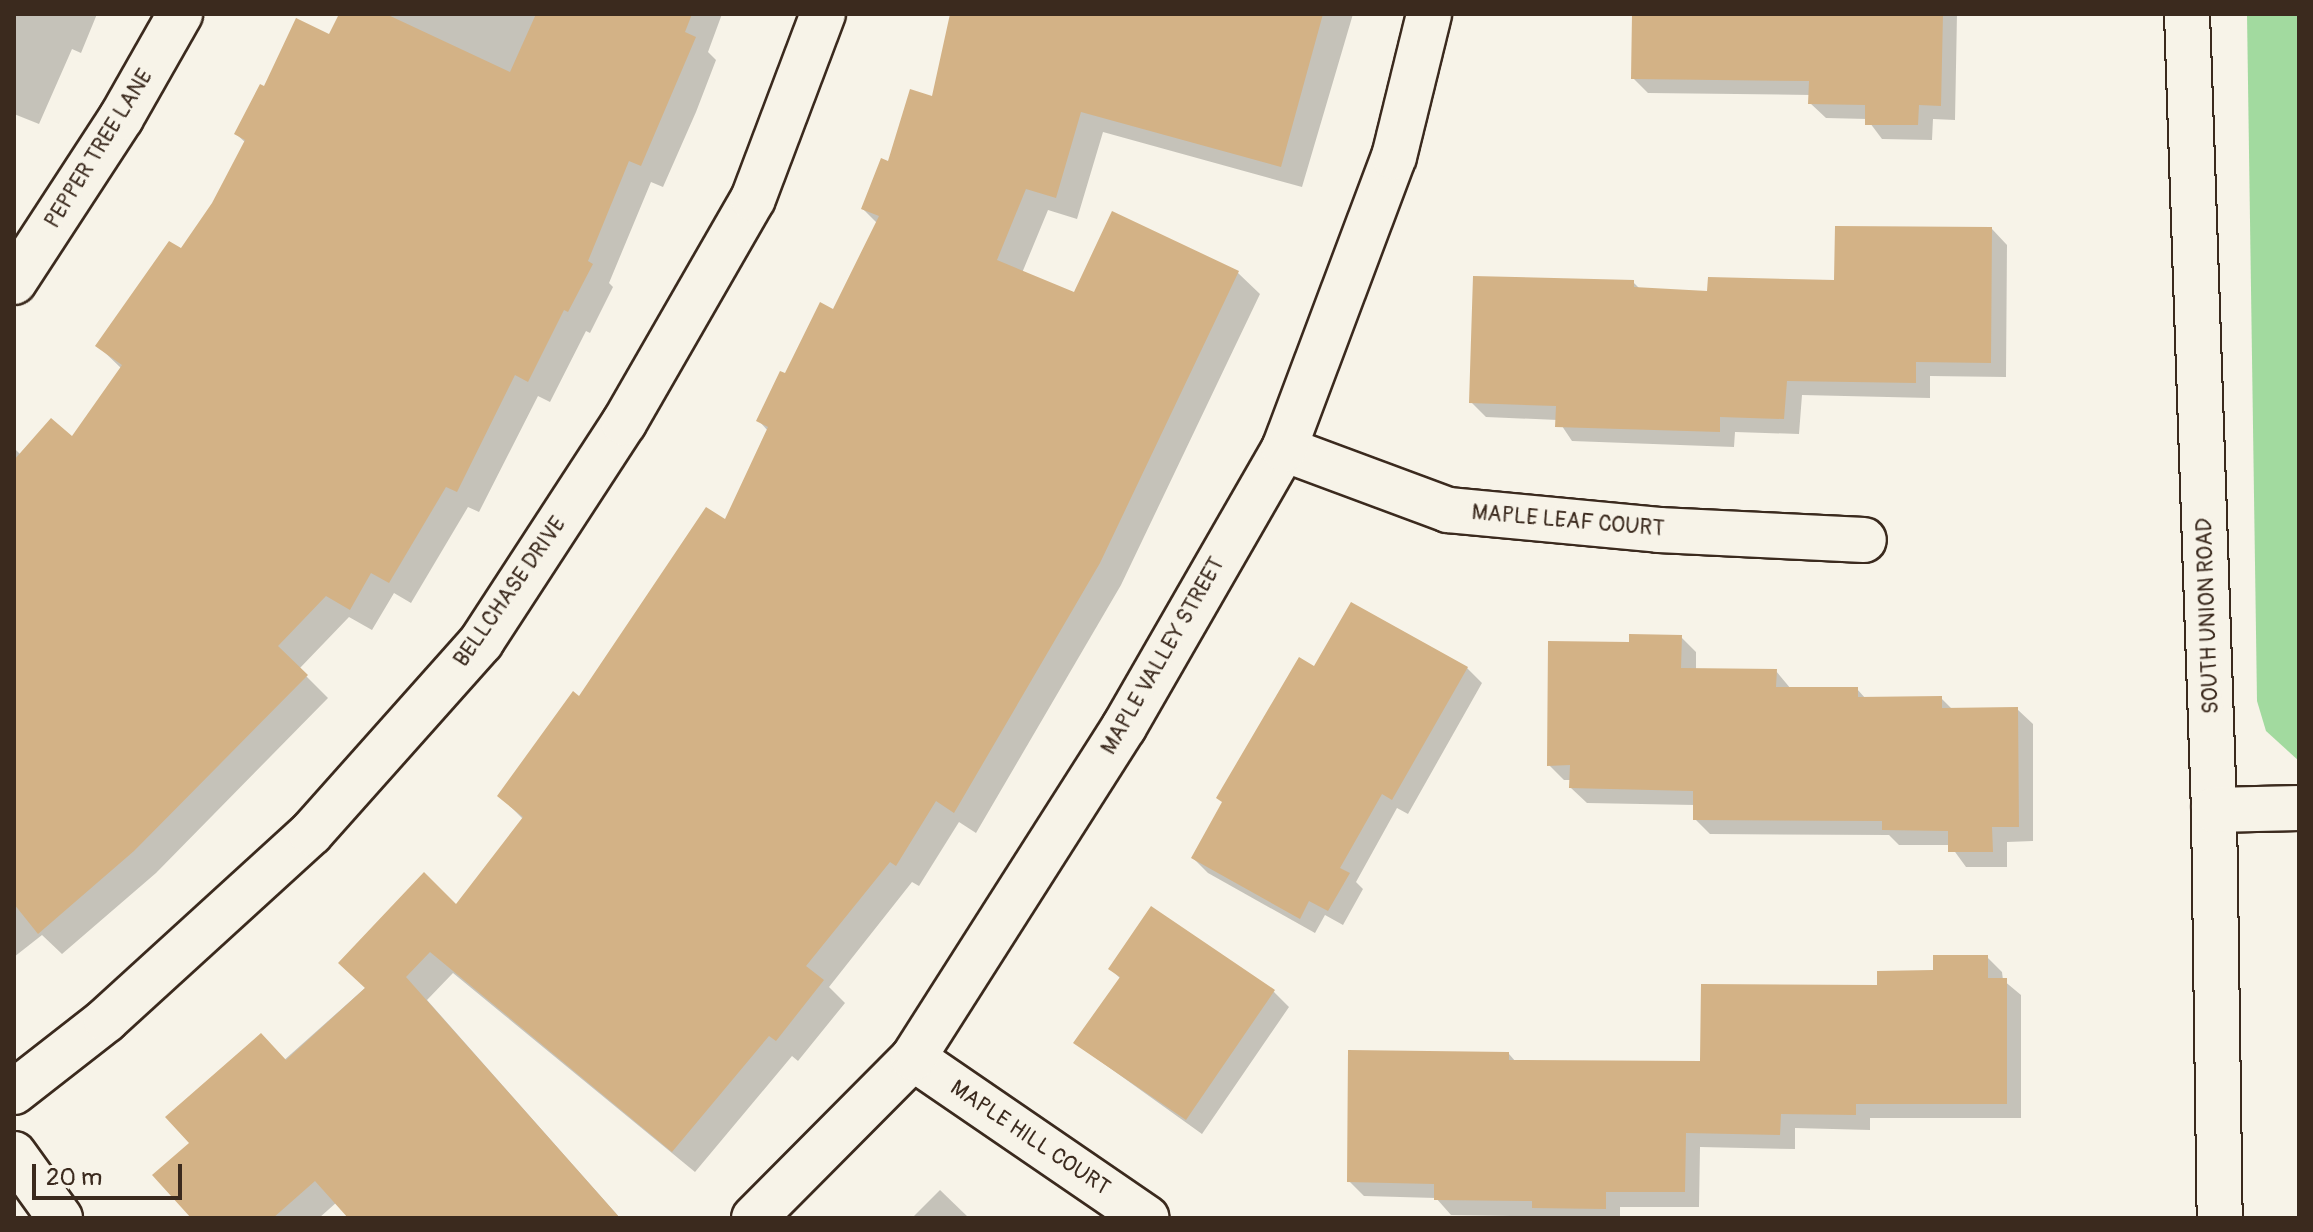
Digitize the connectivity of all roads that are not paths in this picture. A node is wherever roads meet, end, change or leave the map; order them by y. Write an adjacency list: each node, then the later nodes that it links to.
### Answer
1 (180, 14): 5 (street, PEPPER TREE LANE)
2 (823, 14): 11 (street, BELLCHASE DRIVE)
3 (1429, 14): 6 (street, MAPLE VALLEY STREET)
4 (2187, 14): 9 (street, SOUTH UNION ROAD)
5 (14, 282)
6 (1284, 449): 7 (street, MAPLE LEAF COURT); 10 (street, MAPLE VALLEY STREET)
7 (1864, 540)
8 (2299, 808): 9 (street)
9 (2214, 810): 16 (street, SOUTH UNION ROAD)
10 (913, 1058): 14 (street, MAPLE VALLEY STREET); 15 (street, MAPLE HILL COURT)
11 (14, 1092)
12 (14, 1154): 13 (street)
13 (60, 1218)
14 (754, 1218)
15 (1147, 1218)
16 (2220, 1218)

